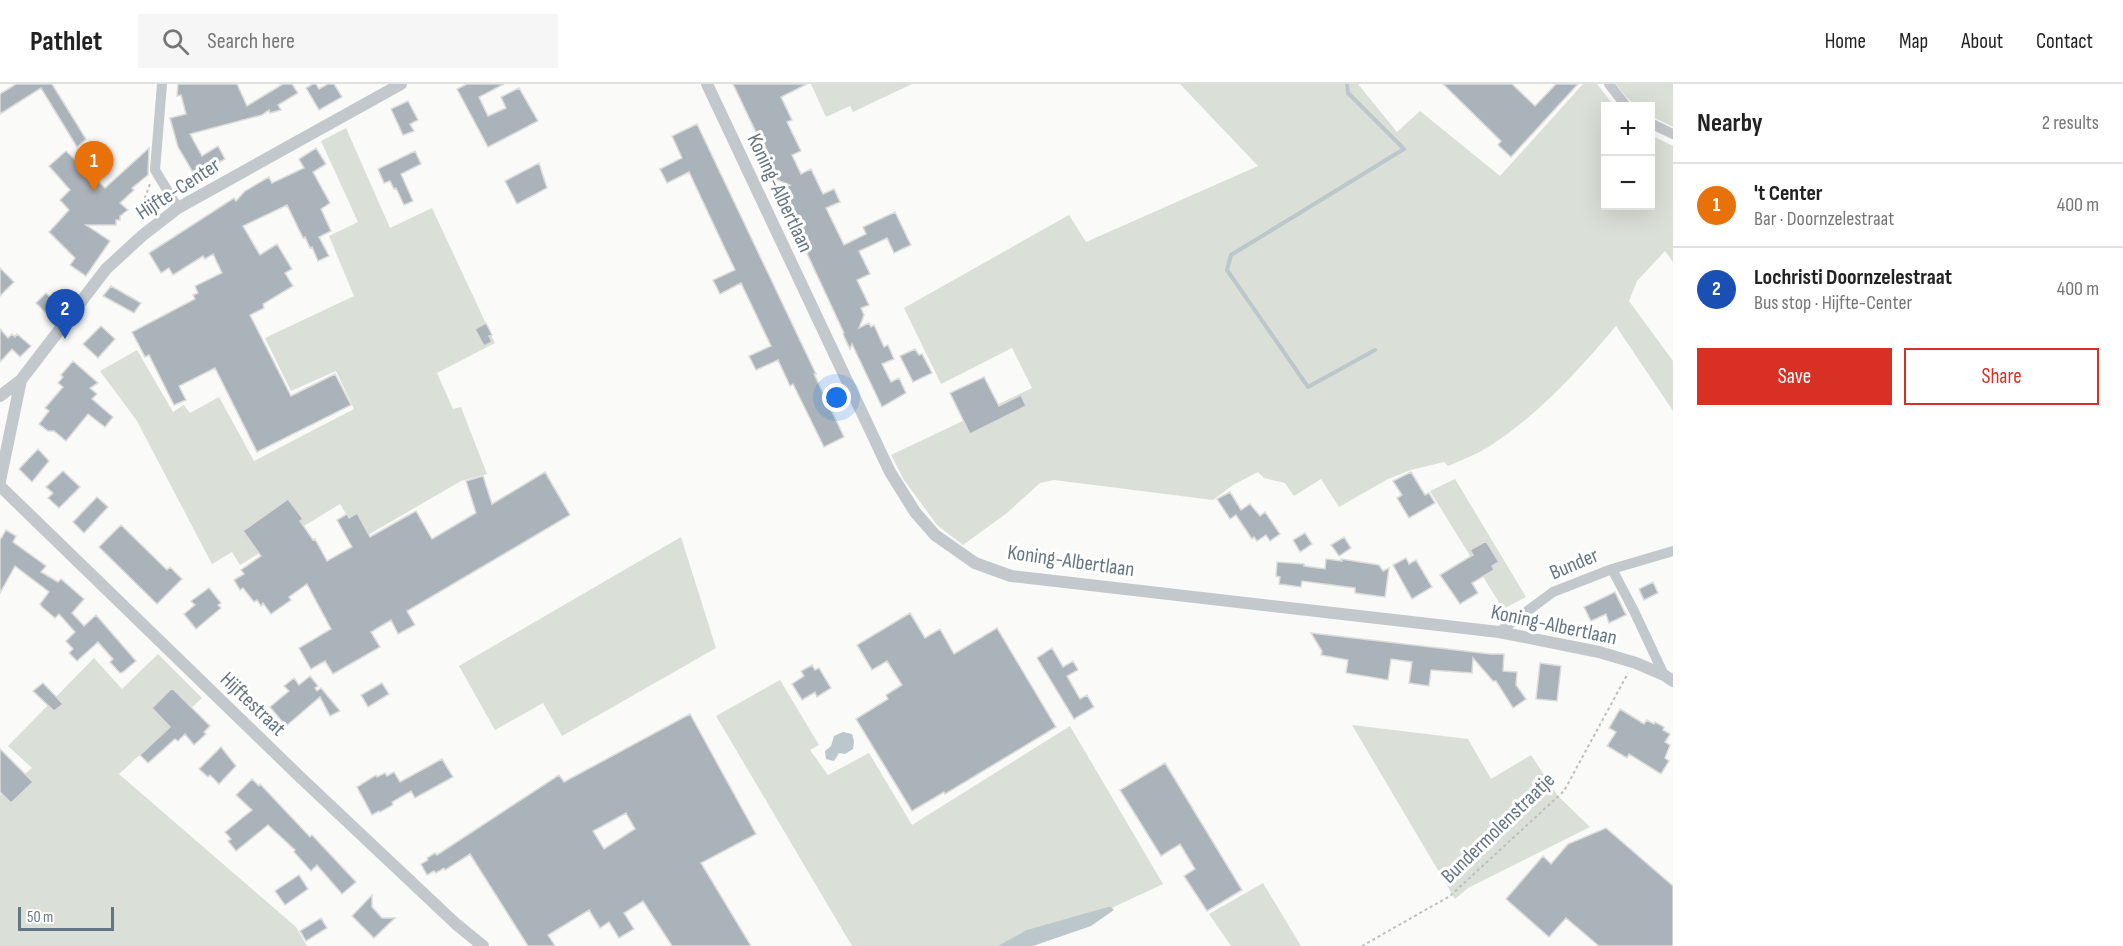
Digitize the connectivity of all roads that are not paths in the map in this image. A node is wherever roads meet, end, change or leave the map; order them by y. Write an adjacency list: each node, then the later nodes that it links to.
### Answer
1 (162, 84): 8 (street)
2 (401, 84): 8 (street, Hijfte-Center)
3 (707, 84): 15 (street, Koning-Albertlaan)
4 (1609, 84): 5 (street)
5 (1623, 102)
6 (1655, 125): 7 (street)
7 (1673, 134)
8 (178, 208): 9 (street, Hijfte-Center)
9 (21, 380): 10 (street, Hijfte-Center); 11 (street, Hijfte-Center)
10 (0, 396)
11 (0, 481)
12 (0, 486): 17 (street, Hijftestraat)
13 (1673, 551): 14 (street, Bunder)
14 (1612, 569): 15 (street, Bunder); 16 (street)
15 (1499, 632): 16 (street, Koning-Albertlaan)
16 (1668, 678)
17 (483, 946)

